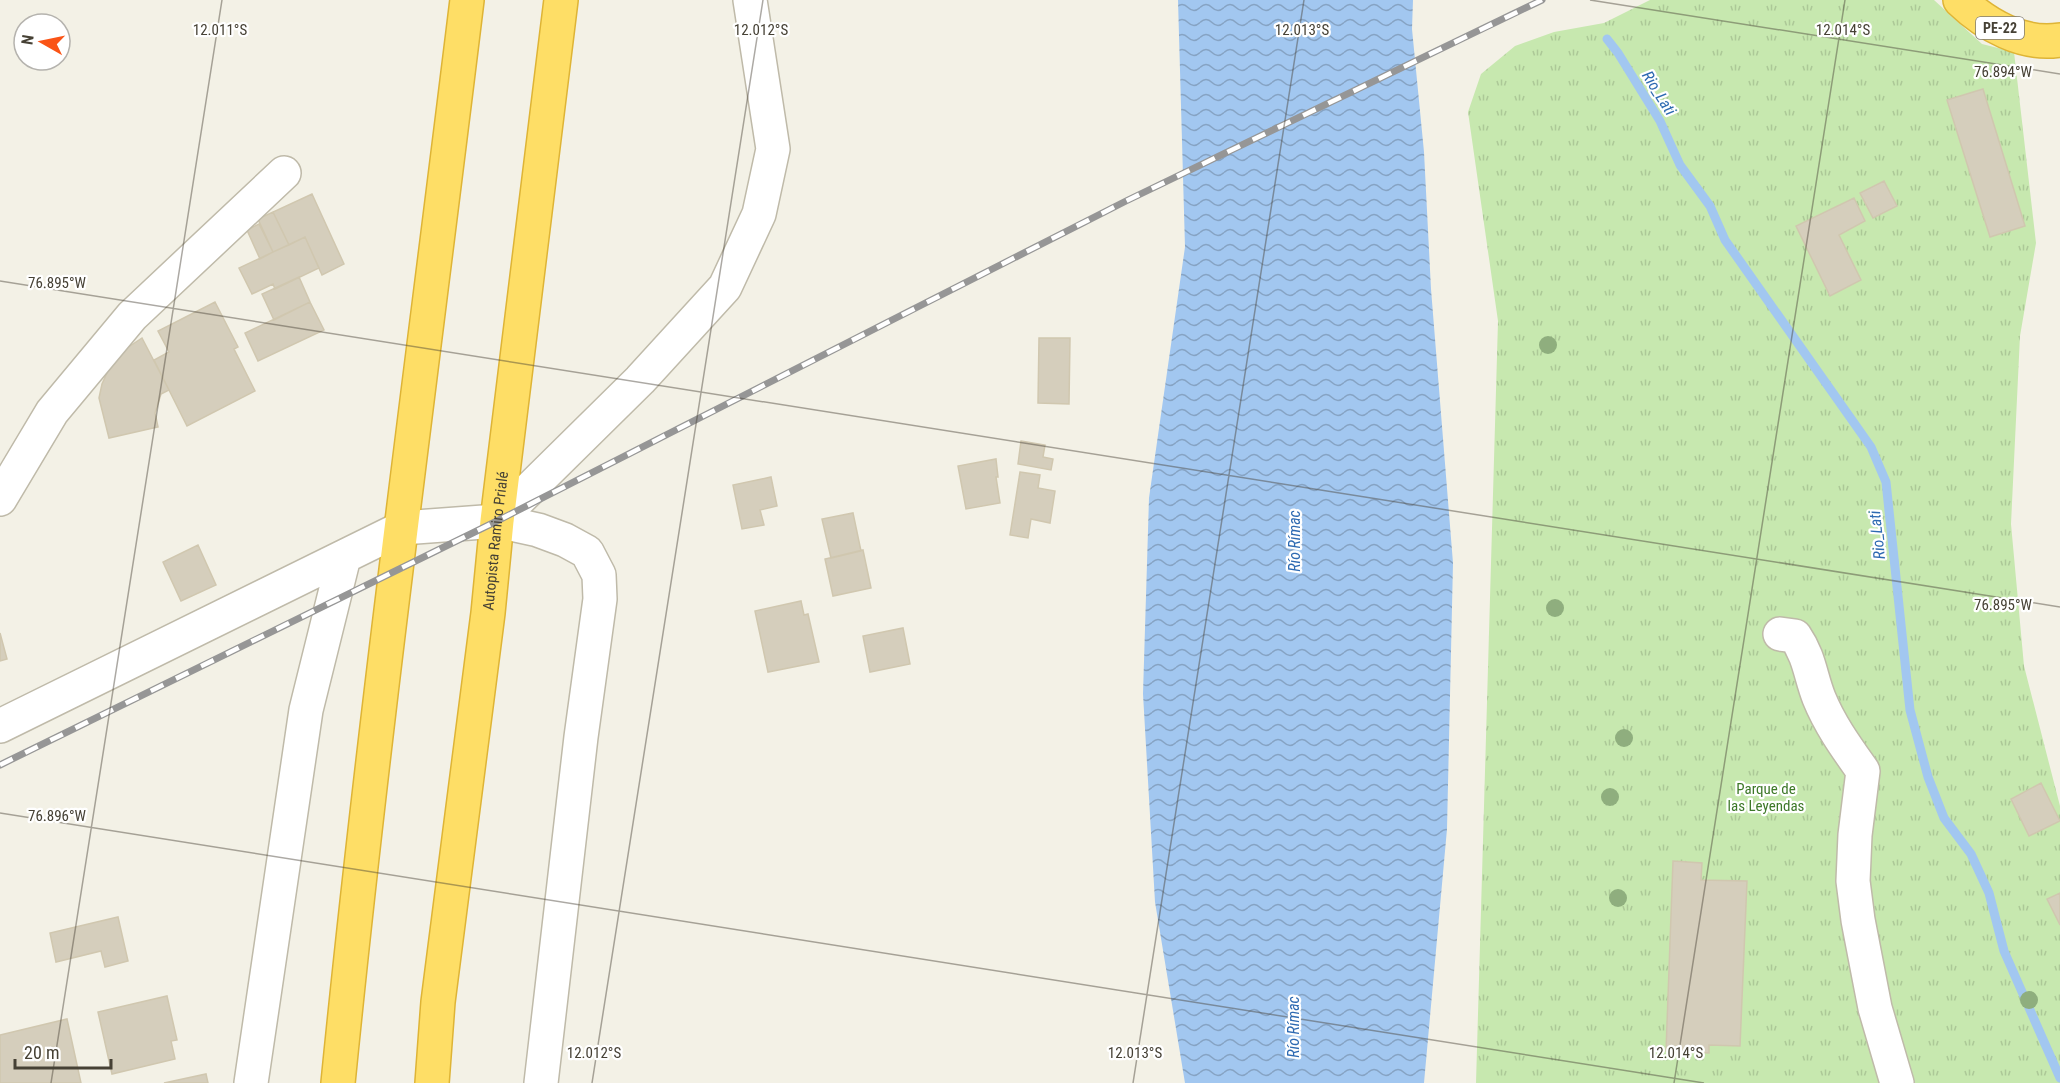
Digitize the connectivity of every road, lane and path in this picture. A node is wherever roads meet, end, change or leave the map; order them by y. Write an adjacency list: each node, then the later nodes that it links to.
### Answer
1 (466, 0): 9 (highway)
2 (561, 0): 8 (highway, Autopista Ramiro Prialé)
3 (750, 0): 8 (street)
4 (1960, 0): 5 (highway, PE-22)
5 (2060, 40)
6 (284, 173): 7 (street)
7 (0, 499)
8 (497, 521): 9 (street); 15 (highway, Autopista Ramiro Prialé); 16 (street)
9 (402, 528): 10 (street); 14 (highway)
10 (344, 556): 12 (street); 13 (street)
11 (1780, 634): 17 (street)
12 (0, 726)
13 (251, 1083)
14 (338, 1083)
15 (432, 1083)
16 (541, 1083)
17 (1897, 1083)

